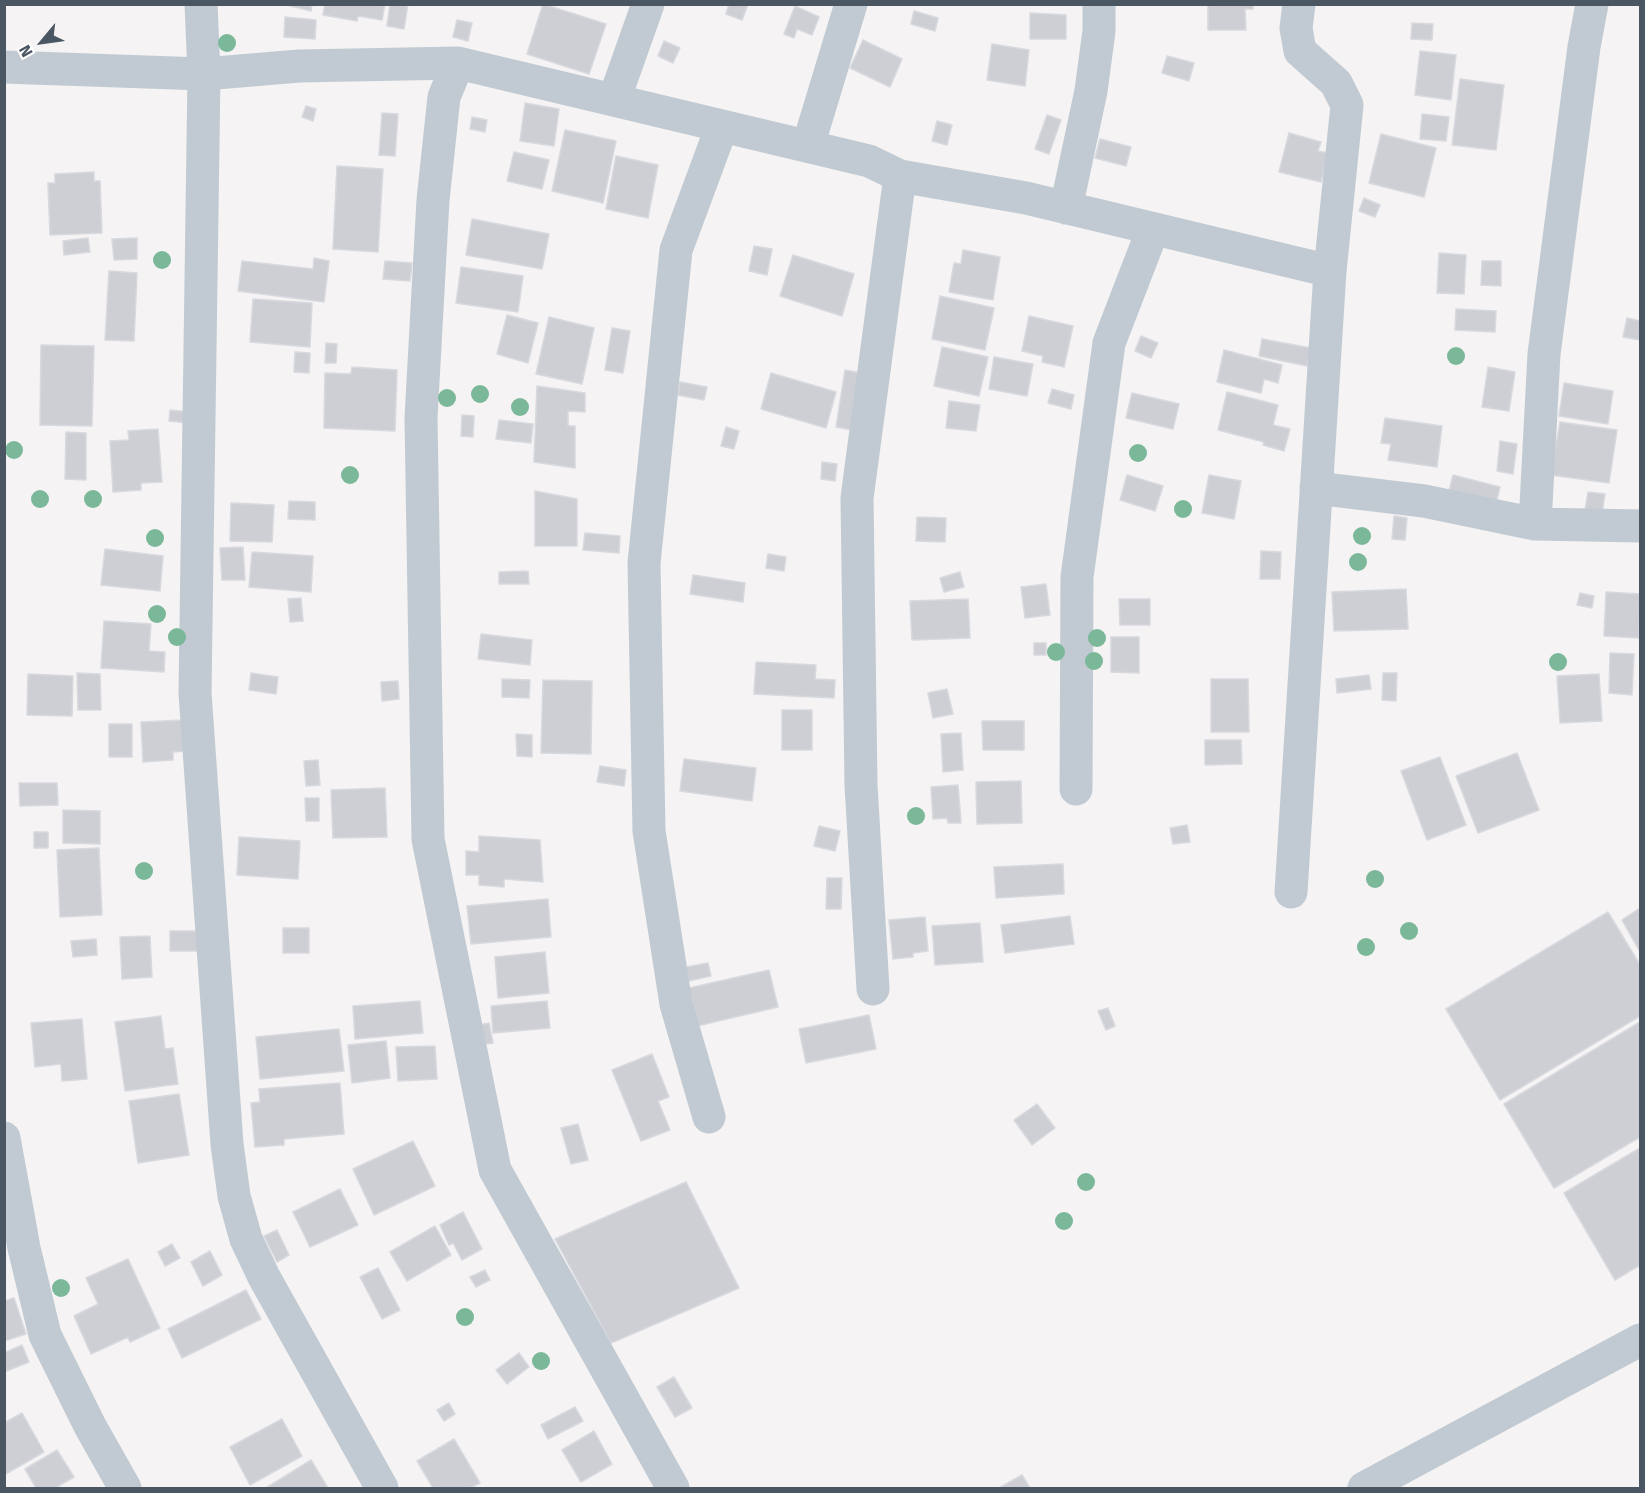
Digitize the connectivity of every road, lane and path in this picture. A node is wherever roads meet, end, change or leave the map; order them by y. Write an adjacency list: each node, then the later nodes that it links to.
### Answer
1 (201, 4): 9 (street)
2 (648, 4): 10 (street)
3 (851, 4): 12 (street)
4 (1098, 4): 14 (street)
5 (1299, 4): 16 (street)
6 (1592, 4): 18 (street)
7 (458, 63): 9 (street); 10 (street); 28 (street)
8 (4, 67): 9 (street)
9 (204, 74): 27 (street)
10 (614, 100): 11 (street)
11 (722, 126): 12 (street); 23 (street)
12 (808, 146): 13 (street)
13 (900, 176): 14 (street); 22 (street)
14 (1066, 208): 15 (street)
15 (1153, 229): 16 (street); 20 (street)
16 (1330, 271): 17 (street)
17 (1316, 488): 18 (street); 21 (street)
18 (1535, 524): 19 (street)
19 (1641, 525)
20 (1077, 789)
21 (1291, 892)
22 (873, 989)
23 (709, 1118)
24 (4, 1137): 26 (street)
25 (1641, 1340): 29 (street)
26 (125, 1488)
27 (382, 1488)
28 (673, 1488)
29 (1364, 1488)

